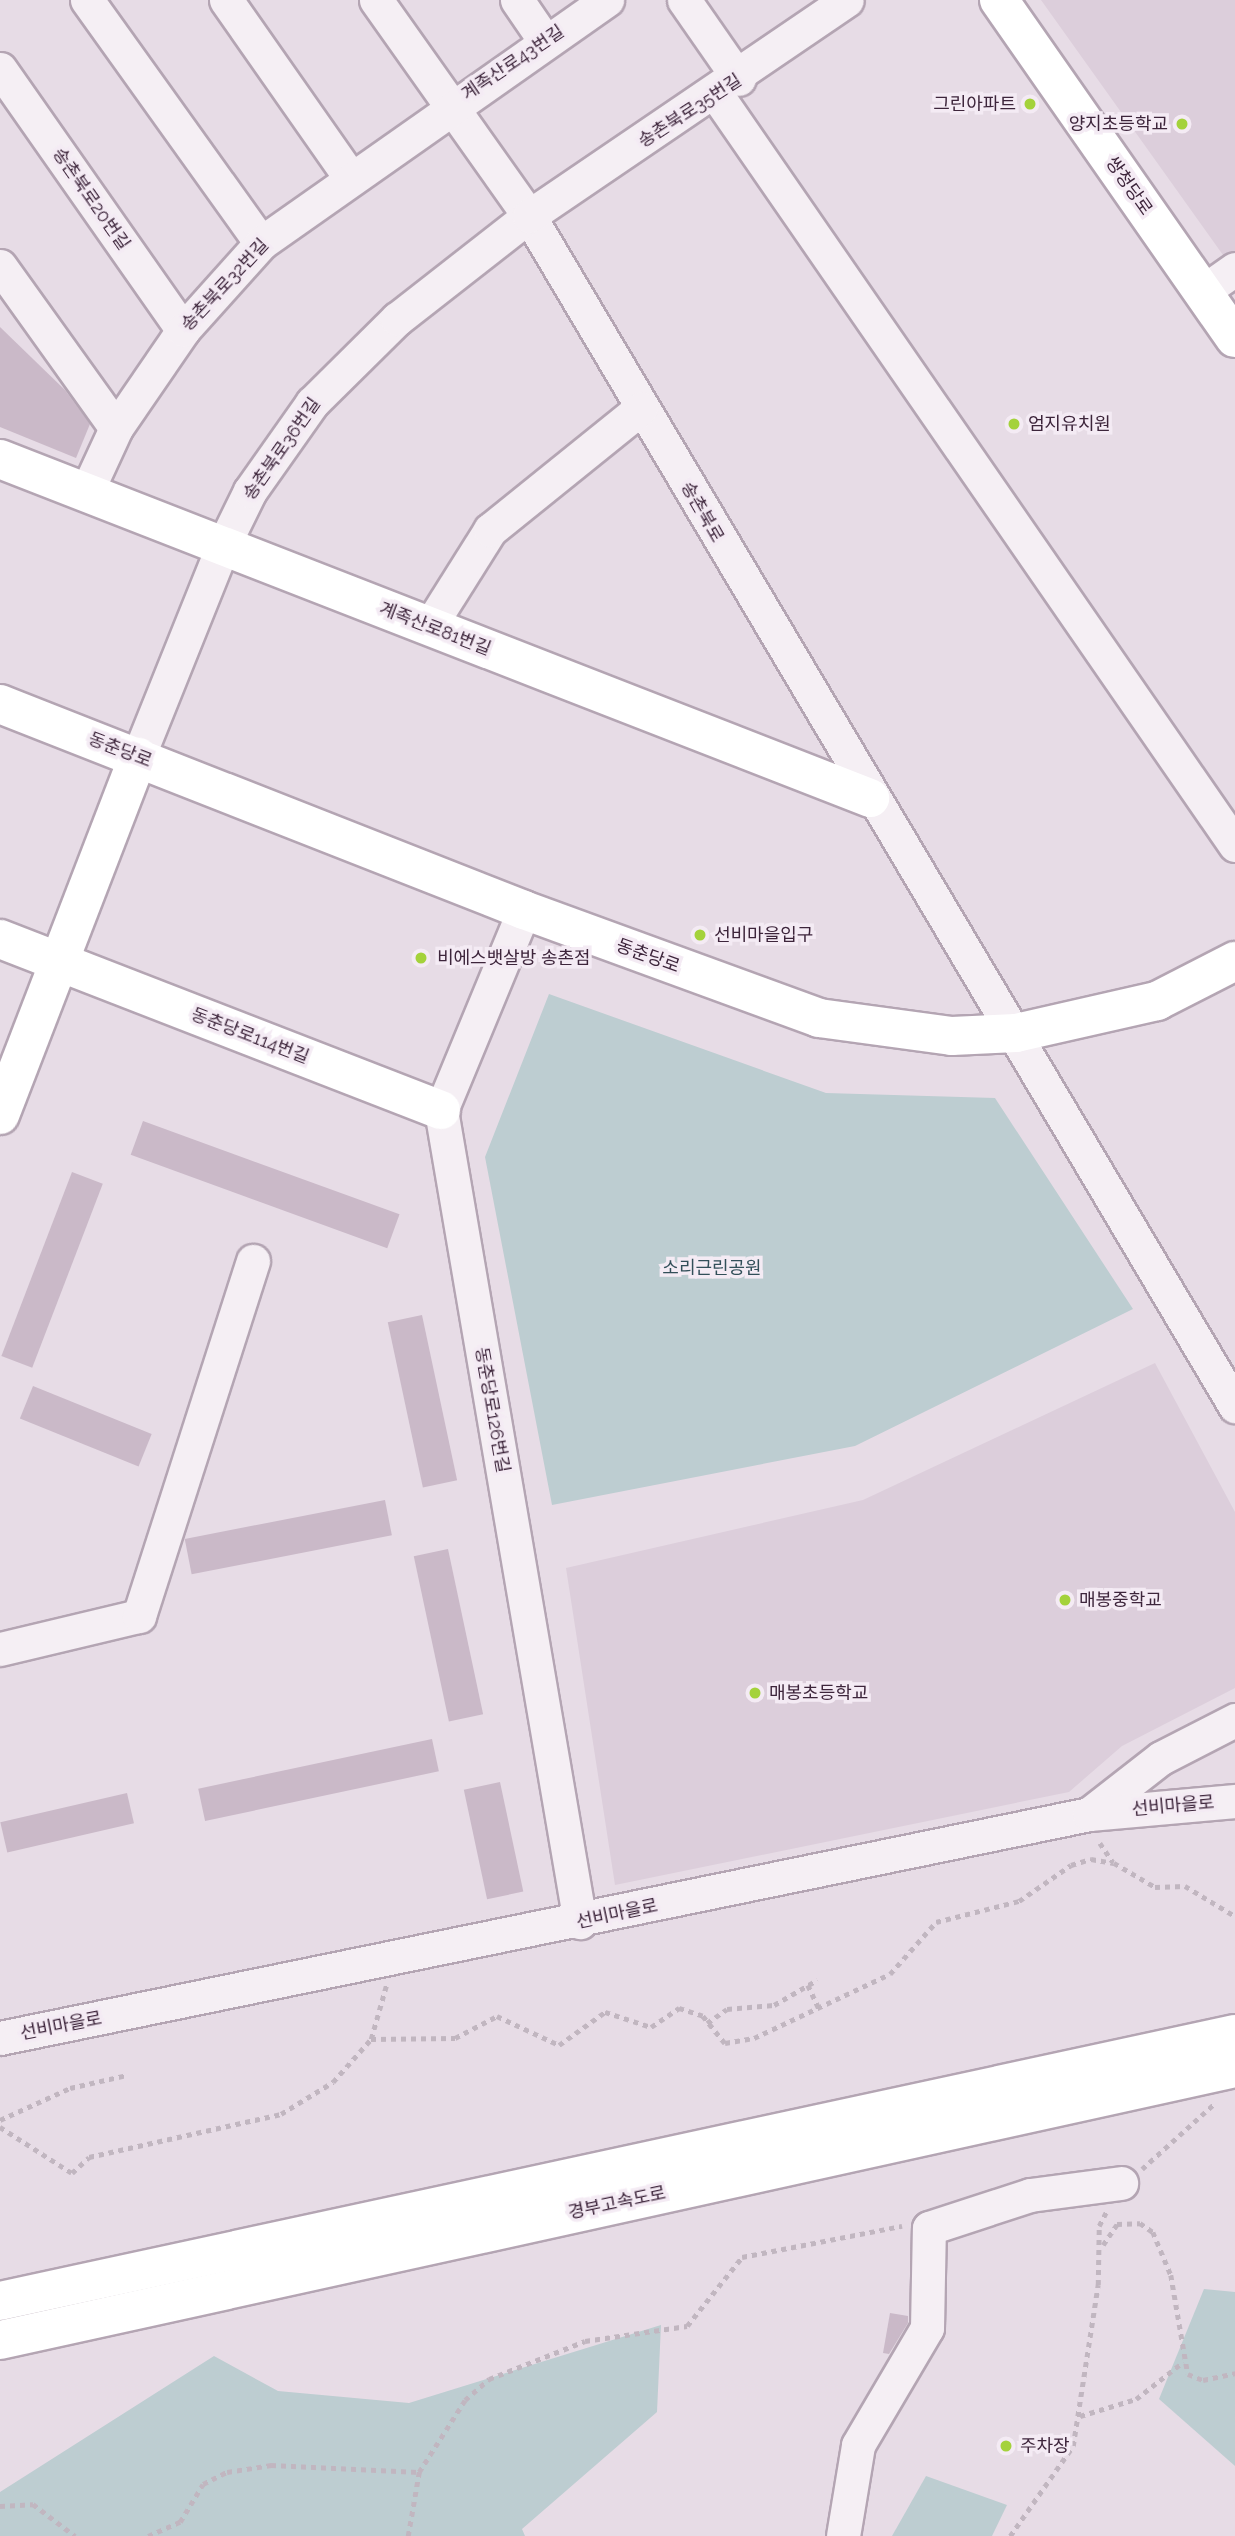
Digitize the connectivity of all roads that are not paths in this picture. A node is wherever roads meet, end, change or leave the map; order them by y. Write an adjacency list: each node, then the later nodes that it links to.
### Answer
1 (87, 0): 15 (street)
2 (226, 0): 13 (street)
3 (376, 0): 12 (street, 송촌북로)
4 (517, 0): 9 (street)
5 (607, 0): 9 (street, 계족산로43번길)
6 (684, 0): 11 (street)
7 (847, 0): 11 (street, 송촌북로35번길)
8 (999, 0): 18 (main road, 쌍청당로)
9 (545, 41): 12 (street, 계족산로43번길)
10 (0, 69): 19 (street, 송촌북로20번길)
11 (727, 87): 14 (street, 송촌북로35번길); 30 (street)
12 (454, 102): 13 (street, 송촌북로32번길); 14 (street, 송촌북로)
13 (350, 177): 15 (street, 송촌북로32번길)
14 (529, 216): 21 (street, 송촌북로); 25 (street, 송촌북로36번길)
15 (261, 243): 19 (street, 송촌북로32번길)
16 (0, 266): 22 (street)
17 (1235, 269): 18 (street)
18 (1202, 292): 20 (main road, 쌍청당로)
19 (183, 330): 22 (street, 송촌북로32번길)
20 (1235, 338)
21 (641, 408): 26 (street); 29 (street, 송촌북로)
22 (116, 428): 24 (street, 송촌북로32번길)
23 (0, 459): 24 (main road, 계족산로81번길)
24 (86, 493): 25 (main road, 계족산로81번길)
25 (223, 546): 26 (main road, 계족산로81번길); 28 (street, 송촌북로36번길)
26 (429, 626): 29 (main road, 계족산로81번길)
27 (0, 704): 28 (main road, 동춘당로)
28 (138, 757): 31 (main road, 동춘당로); 34 (main road)
29 (870, 798): 35 (street, 송촌북로)
30 (1235, 845)
31 (524, 910): 35 (main road, 동춘당로); 36 (street)
32 (0, 939): 34 (main road, 동춘당로114번길)
33 (1235, 961): 35 (main road, 동춘당로)
34 (58, 962): 36 (main road, 동춘당로114번길); 37 (main road)
35 (1016, 1033): 39 (street, 송촌북로)
36 (441, 1110): 44 (street, 동춘당로126번길)
37 (0, 1115)
38 (253, 1261): 40 (street)
39 (1235, 1406)
40 (0, 1649)
41 (1235, 1720): 43 (street)
42 (1235, 1801): 43 (street, 선비마을로)
43 (1094, 1828): 44 (street, 선비마을로)
44 (580, 1922): 46 (street, 선비마을로)
45 (1235, 2034): 49 (main road, 경부고속도로)
46 (0, 2038)
47 (1235, 2068): 50 (main road, 경부고속도로)
48 (1121, 2183): 51 (street)
49 (0, 2301)
50 (0, 2340)
51 (842, 2536)

